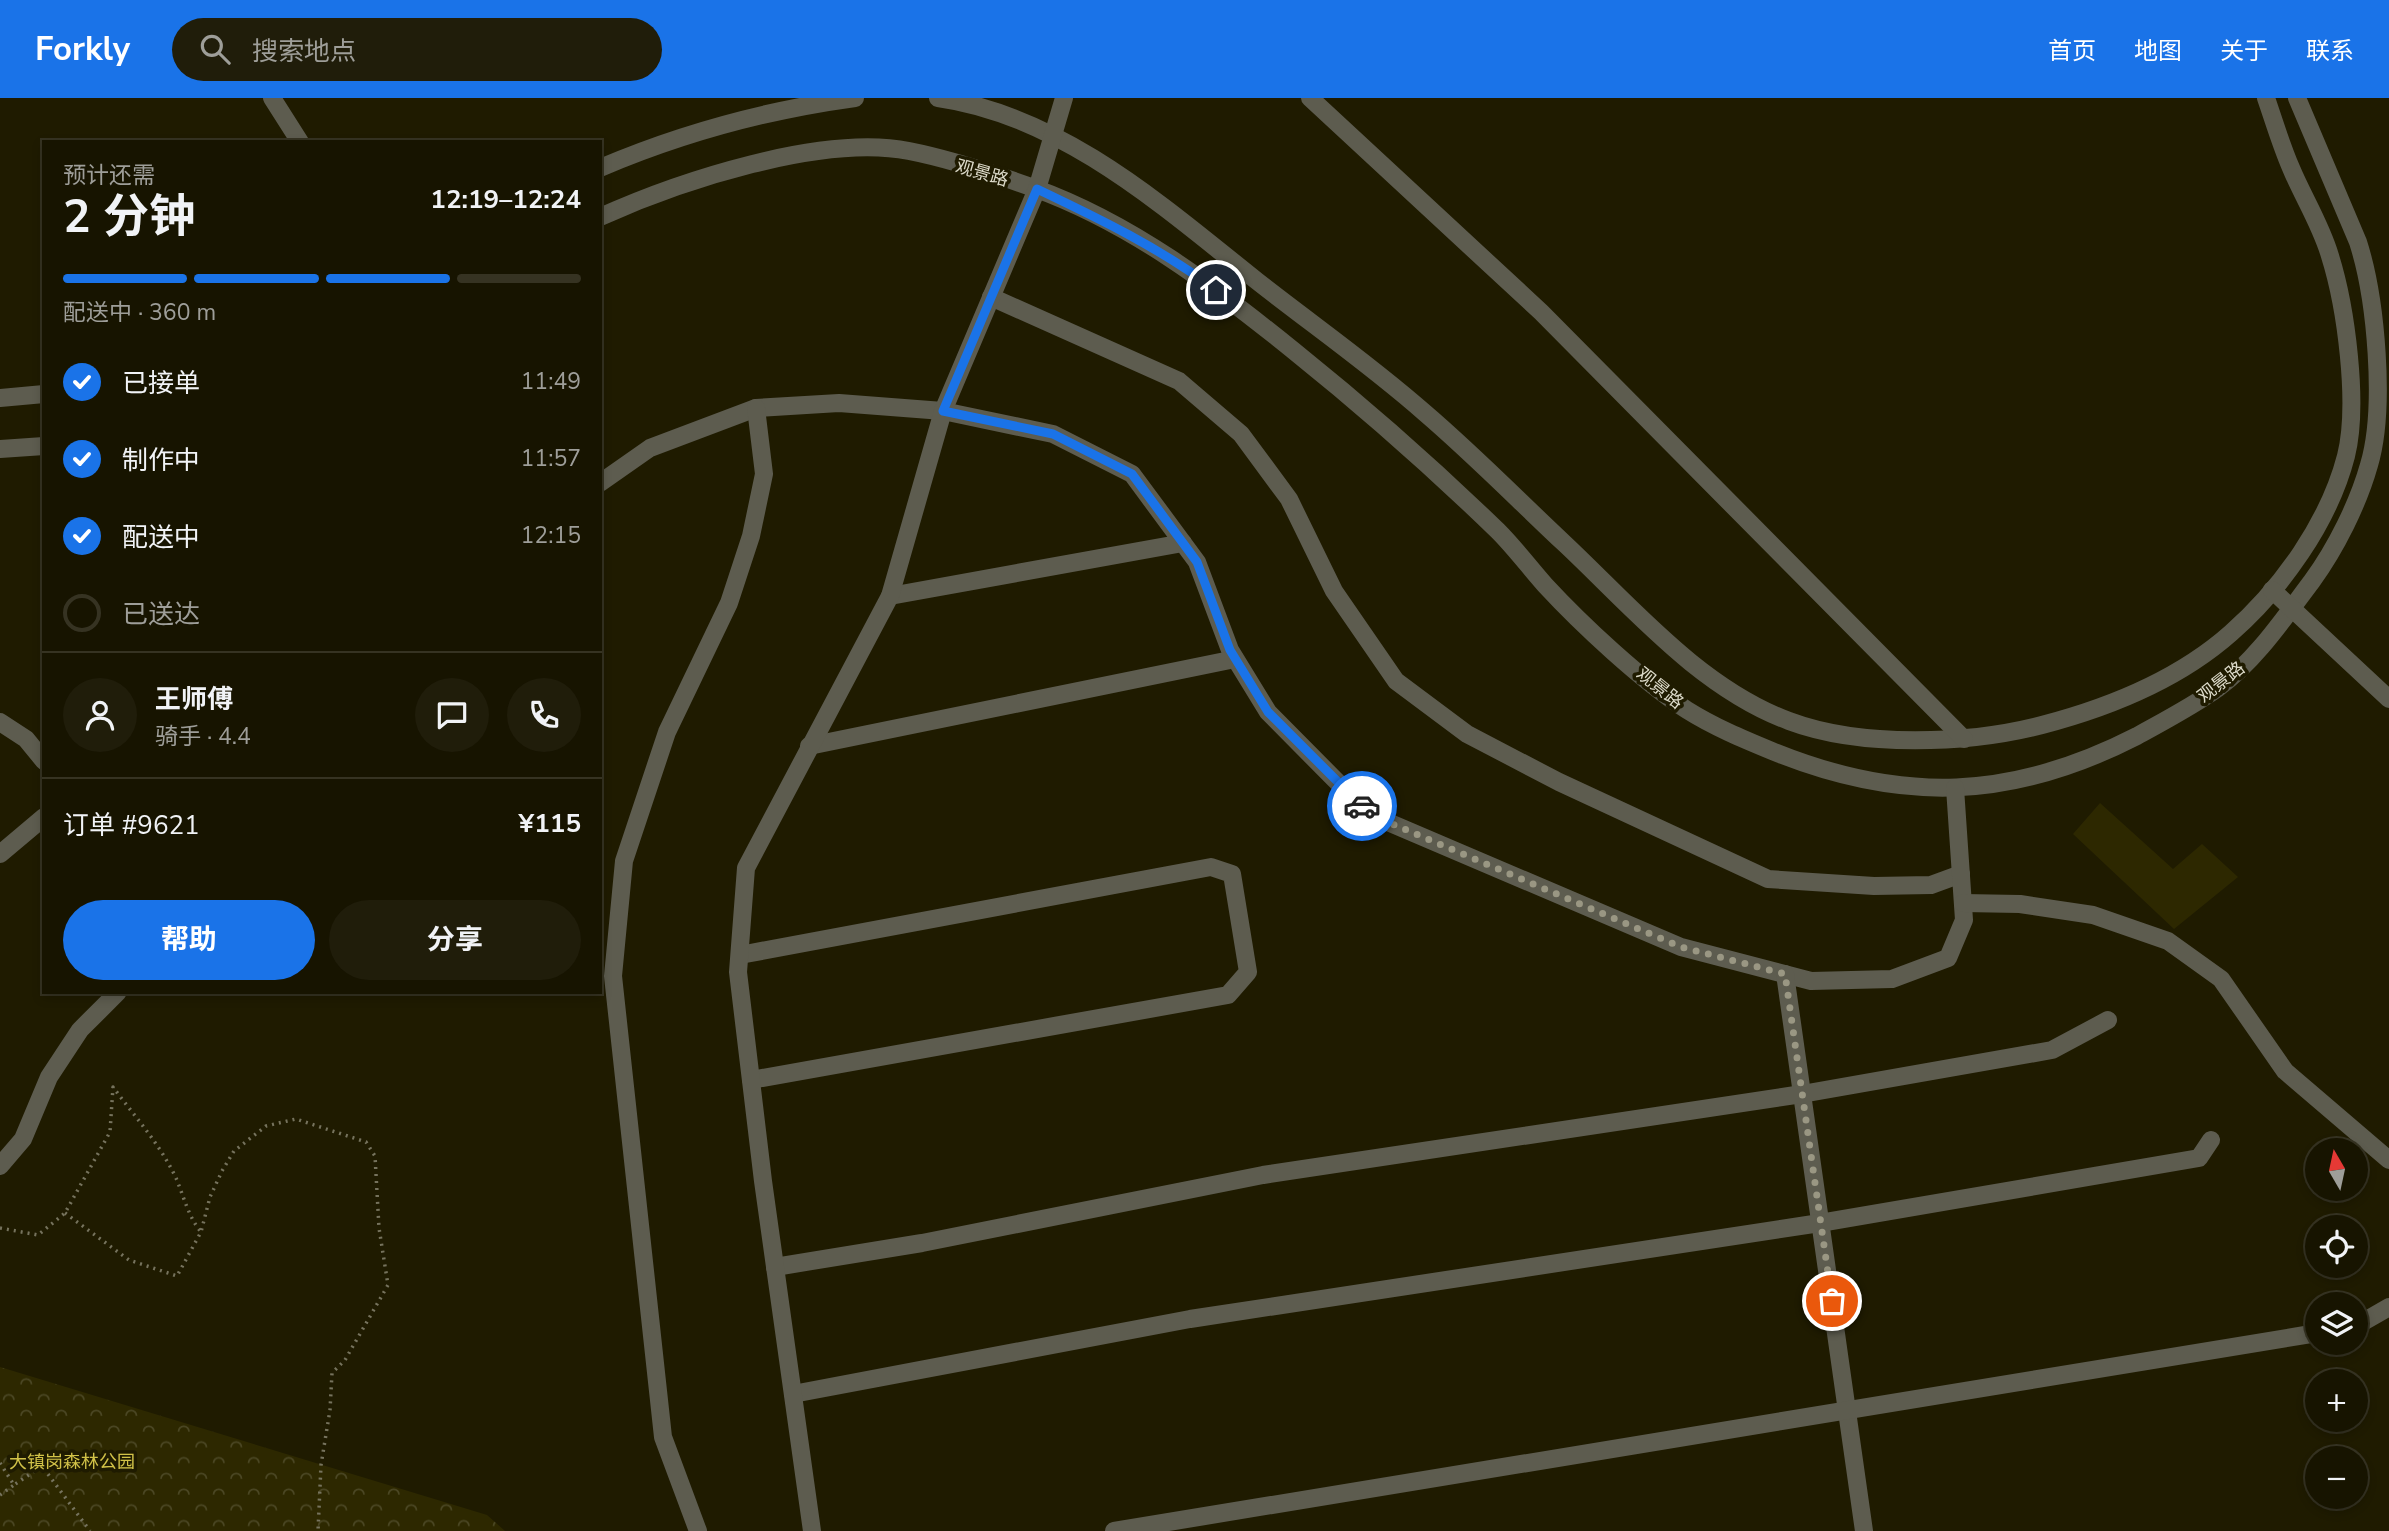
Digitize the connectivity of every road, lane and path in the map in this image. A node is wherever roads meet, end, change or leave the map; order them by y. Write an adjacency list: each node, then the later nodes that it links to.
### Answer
1 (272, 98): 9 (street)
2 (855, 98): 10 (street)
3 (938, 98): 8 (street, 观景路)
4 (1064, 98): 8 (street)
5 (1310, 98): 28 (street)
6 (2266, 98): 22 (street, 观景路)
7 (2297, 98): 24 (street, 观景路)
8 (1054, 136): 11 (street); 28 (street, 观景路)
9 (299, 140)
10 (602, 167)
11 (1037, 189): 12 (street, 观景路); 13 (street); 31 (street, 观景路)
12 (602, 216)
13 (991, 297): 17 (street); 34 (street)
14 (42, 394): 15 (street)
15 (0, 398)
16 (756, 408): 17 (street); 20 (street); 60 (street)
17 (943, 411): 21 (street); 23 (street)
18 (42, 446): 19 (street)
19 (0, 449)
20 (602, 482)
21 (1183, 543): 23 (street); 25 (street)
22 (2272, 590): 24 (street); 28 (street, 观景路)
23 (890, 596): 29 (street)
24 (2292, 607): 26 (street); 31 (street, 观景路)
25 (1235, 659): 29 (street); 37 (street)
26 (2389, 699)
27 (0, 722): 30 (street)
28 (1964, 739)
29 (809, 746): 36 (street)
30 (42, 759)
31 (1955, 788): 34 (street)
32 (42, 819): 33 (street)
33 (0, 854)
34 (1961, 874): 35 (street)
35 (1963, 903): 37 (street); 43 (street)
36 (740, 955): 40 (street); 40 (street)
37 (1785, 974): 41 (street)
38 (116, 994): 44 (street)
39 (2108, 1020): 41 (street)
40 (751, 1080): 49 (street)
41 (1802, 1094): 46 (street); 49 (street)
42 (2211, 1140): 46 (street)
43 (2389, 1160)
44 (0, 1166)
45 (65, 1213): 47 (path); 48 (path); 48 (path)
46 (1821, 1223): 53 (street); 54 (street)
47 (0, 1228)
48 (201, 1233): 59 (path)
49 (775, 1267): 53 (street)
50 (2389, 1307): 51 (street)
51 (2368, 1319)
52 (2305, 1335): 54 (street)
53 (793, 1394): 61 (street)
54 (1847, 1411): 62 (street); 63 (street)
55 (0, 1463): 56 (path)
56 (14, 1485): 57 (path); 58 (path)
57 (0, 1495)
58 (90, 1531)
59 (318, 1531)
60 (698, 1531)
61 (812, 1531)
62 (1114, 1531)
63 (1864, 1531)

